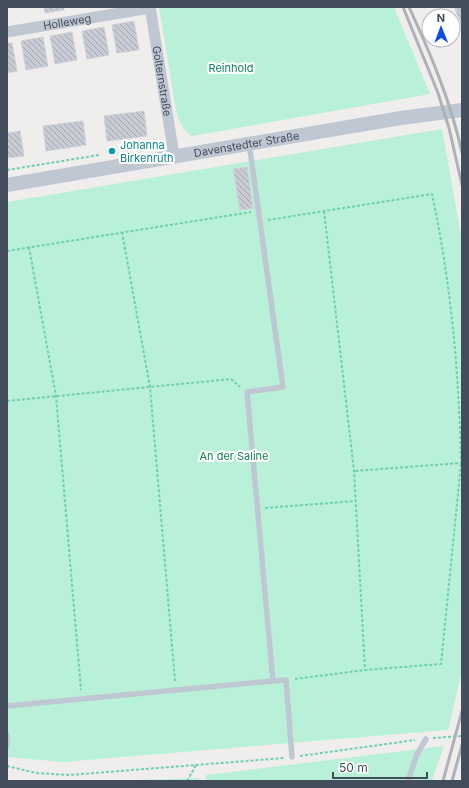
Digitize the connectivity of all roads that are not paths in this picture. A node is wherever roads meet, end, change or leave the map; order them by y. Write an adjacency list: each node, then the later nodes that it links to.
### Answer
1 (150, 8): 2 (street, Holleweg); 5 (street, Golternstraße)
2 (7, 32)
3 (462, 110): 4 (street, Davenstedter Straße)
4 (249, 143): 5 (street, Davenstedter Straße); 7 (lane)
5 (174, 155): 6 (street, Davenstedter Straße)
6 (7, 185)
7 (273, 681): 8 (lane); 12 (lane)
8 (7, 706)
9 (7, 735): 11 (lane)
10 (426, 738): 13 (lane)
11 (7, 746)
12 (292, 757)
13 (408, 781)

